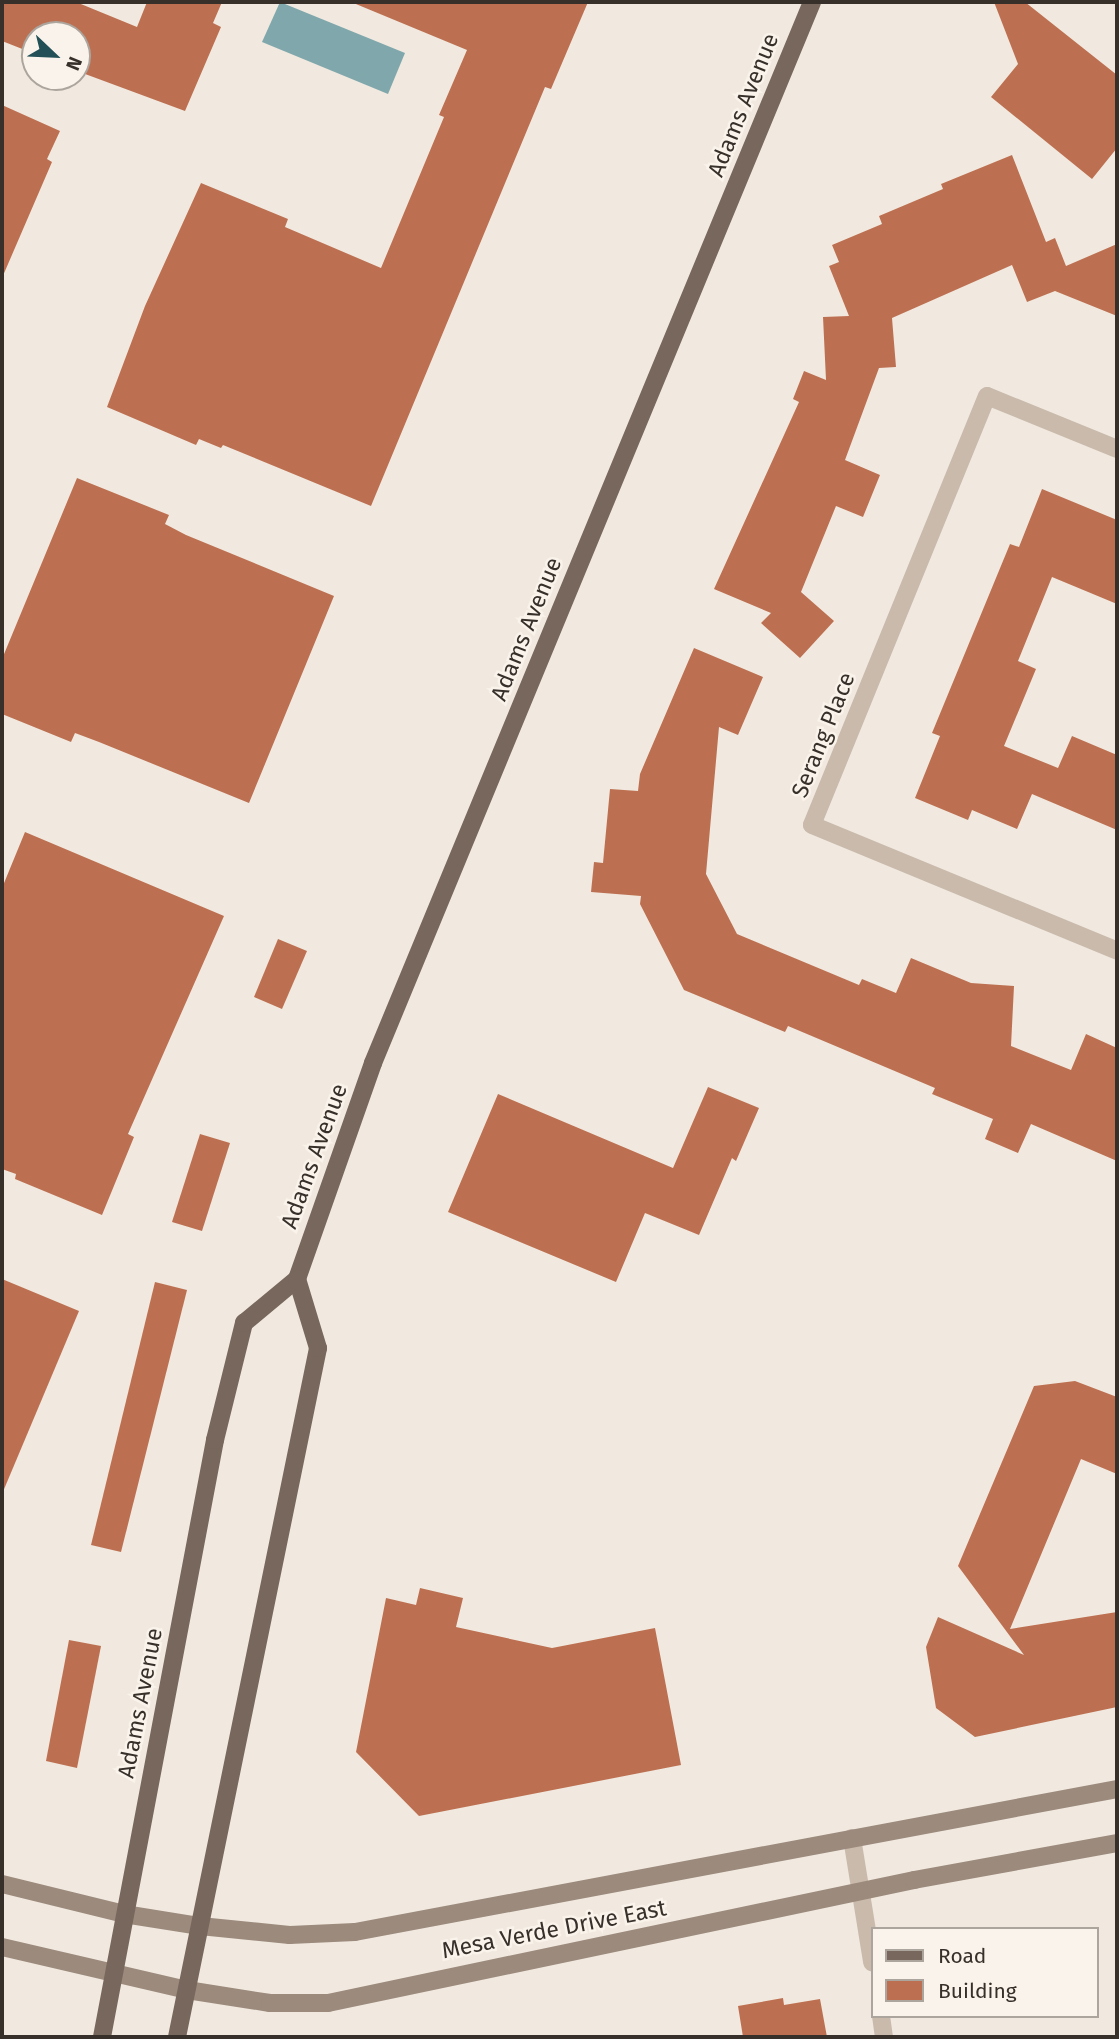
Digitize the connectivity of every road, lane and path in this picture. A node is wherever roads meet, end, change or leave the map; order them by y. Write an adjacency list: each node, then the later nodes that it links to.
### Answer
1 (812, 2): 4 (main road, Adams Avenue)
2 (1117, 449): 3 (street, Serang Place)
3 (1117, 951)
4 (297, 1279): 10 (main road, Adams Avenue); 11 (main road)
5 (1117, 1789): 6 (street, Mesa Verde Drive East)
6 (852, 1838): 9 (street); 11 (street, Mesa Verde Drive East)
7 (1117, 1843): 9 (street, Mesa Verde Drive East)
8 (2, 1884): 10 (street, Mesa Verde Drive East)
9 (861, 1892): 13 (street); 15 (street, Mesa Verde Drive East)
10 (124, 1914): 11 (street, Mesa Verde Drive East); 14 (main road, Adams Avenue)
11 (200, 1926): 15 (main road)
12 (2, 1947): 14 (street, Mesa Verde Drive East)
13 (870, 1949)
14 (116, 1973): 15 (street, Mesa Verde Drive East); 17 (main road, Adams Avenue)
15 (187, 1990): 18 (main road)
16 (881, 2018): 19 (street)
17 (102, 2037)
18 (177, 2037)
19 (884, 2037)

